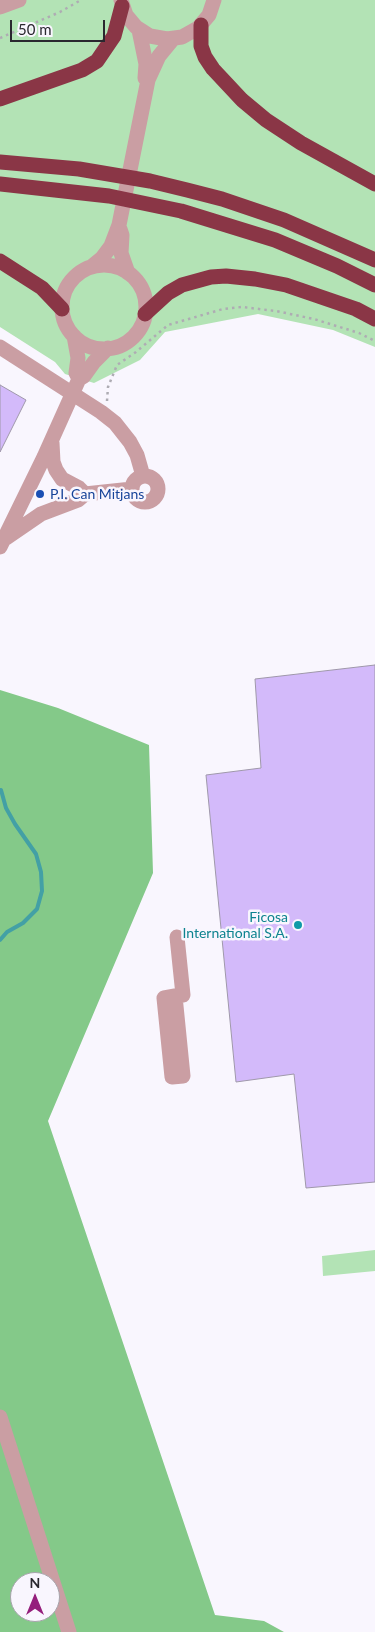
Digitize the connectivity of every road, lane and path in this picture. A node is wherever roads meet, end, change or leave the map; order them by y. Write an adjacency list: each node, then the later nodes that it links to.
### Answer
1 (19, 0): 5 (street)
2 (81, 0): 8 (path)
3 (214, 0): 6 (street)
4 (121, 3): 7 (street); 11 (highway)
5 (0, 7)
6 (201, 25): 9 (street); 14 (highway)
7 (140, 30): 9 (street); 10 (street)
8 (0, 38)
9 (173, 39): 10 (street)
10 (145, 92): 15 (street)
11 (0, 99)
12 (0, 162): 16 (highway)
13 (0, 184): 20 (highway)
14 (375, 184)
15 (120, 221): 18 (street); 19 (street)
16 (375, 260)
17 (0, 261): 21 (highway)
18 (91, 268): 19 (street); 21 (street)
19 (128, 273): 22 (street)
20 (375, 285)
21 (62, 309): 24 (street)
22 (145, 314): 23 (highway); 27 (street)
23 (375, 319)
24 (74, 336): 27 (street); 28 (street)
25 (375, 341): 29 (path)
26 (0, 346): 29 (street)
27 (108, 348): 28 (street)
28 (79, 378): 30 (street)
29 (106, 415): 31 (street)
30 (52, 441): 33 (street); 34 (street)
31 (143, 476): 32 (street); 32 (street)
32 (132, 489): 33 (street)
33 (85, 494): 34 (street)
34 (1, 543)
35 (178, 937): 36 (street)
36 (175, 996)
37 (0, 1417): 38 (street)
38 (69, 1632)

